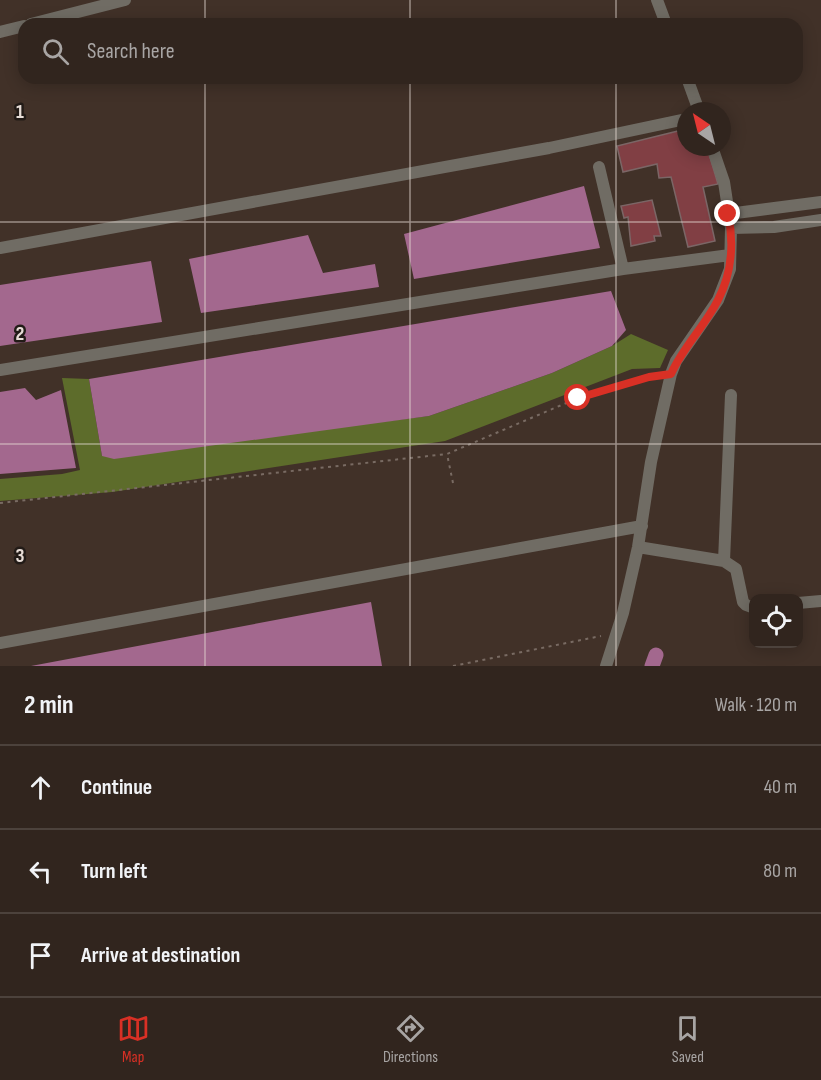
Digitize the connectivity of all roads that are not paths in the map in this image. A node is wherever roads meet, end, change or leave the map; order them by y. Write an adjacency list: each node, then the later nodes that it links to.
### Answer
1 (125, 0): 3 (street)
2 (657, 0): 4 (street)
3 (55, 18)
4 (664, 18)
5 (18, 28): 6 (street)
6 (0, 32)
7 (689, 84): 8 (street)
8 (696, 102)
9 (677, 121): 16 (street)
10 (715, 156): 13 (street)
11 (599, 167): 18 (street)
12 (821, 202): 13 (street)
13 (728, 214): 15 (street)
14 (821, 220): 15 (street)
15 (731, 228): 17 (street)
16 (0, 248)
17 (730, 255): 18 (street); 21 (street)
18 (622, 269): 19 (street)
19 (0, 370)
20 (731, 395): 23 (street)
21 (642, 526): 22 (street); 27 (street)
22 (641, 548): 23 (street); 28 (street)
23 (724, 561): 26 (street)
24 (821, 601): 25 (street)
25 (803, 603)
26 (749, 606)
27 (0, 644)
28 (606, 666)

